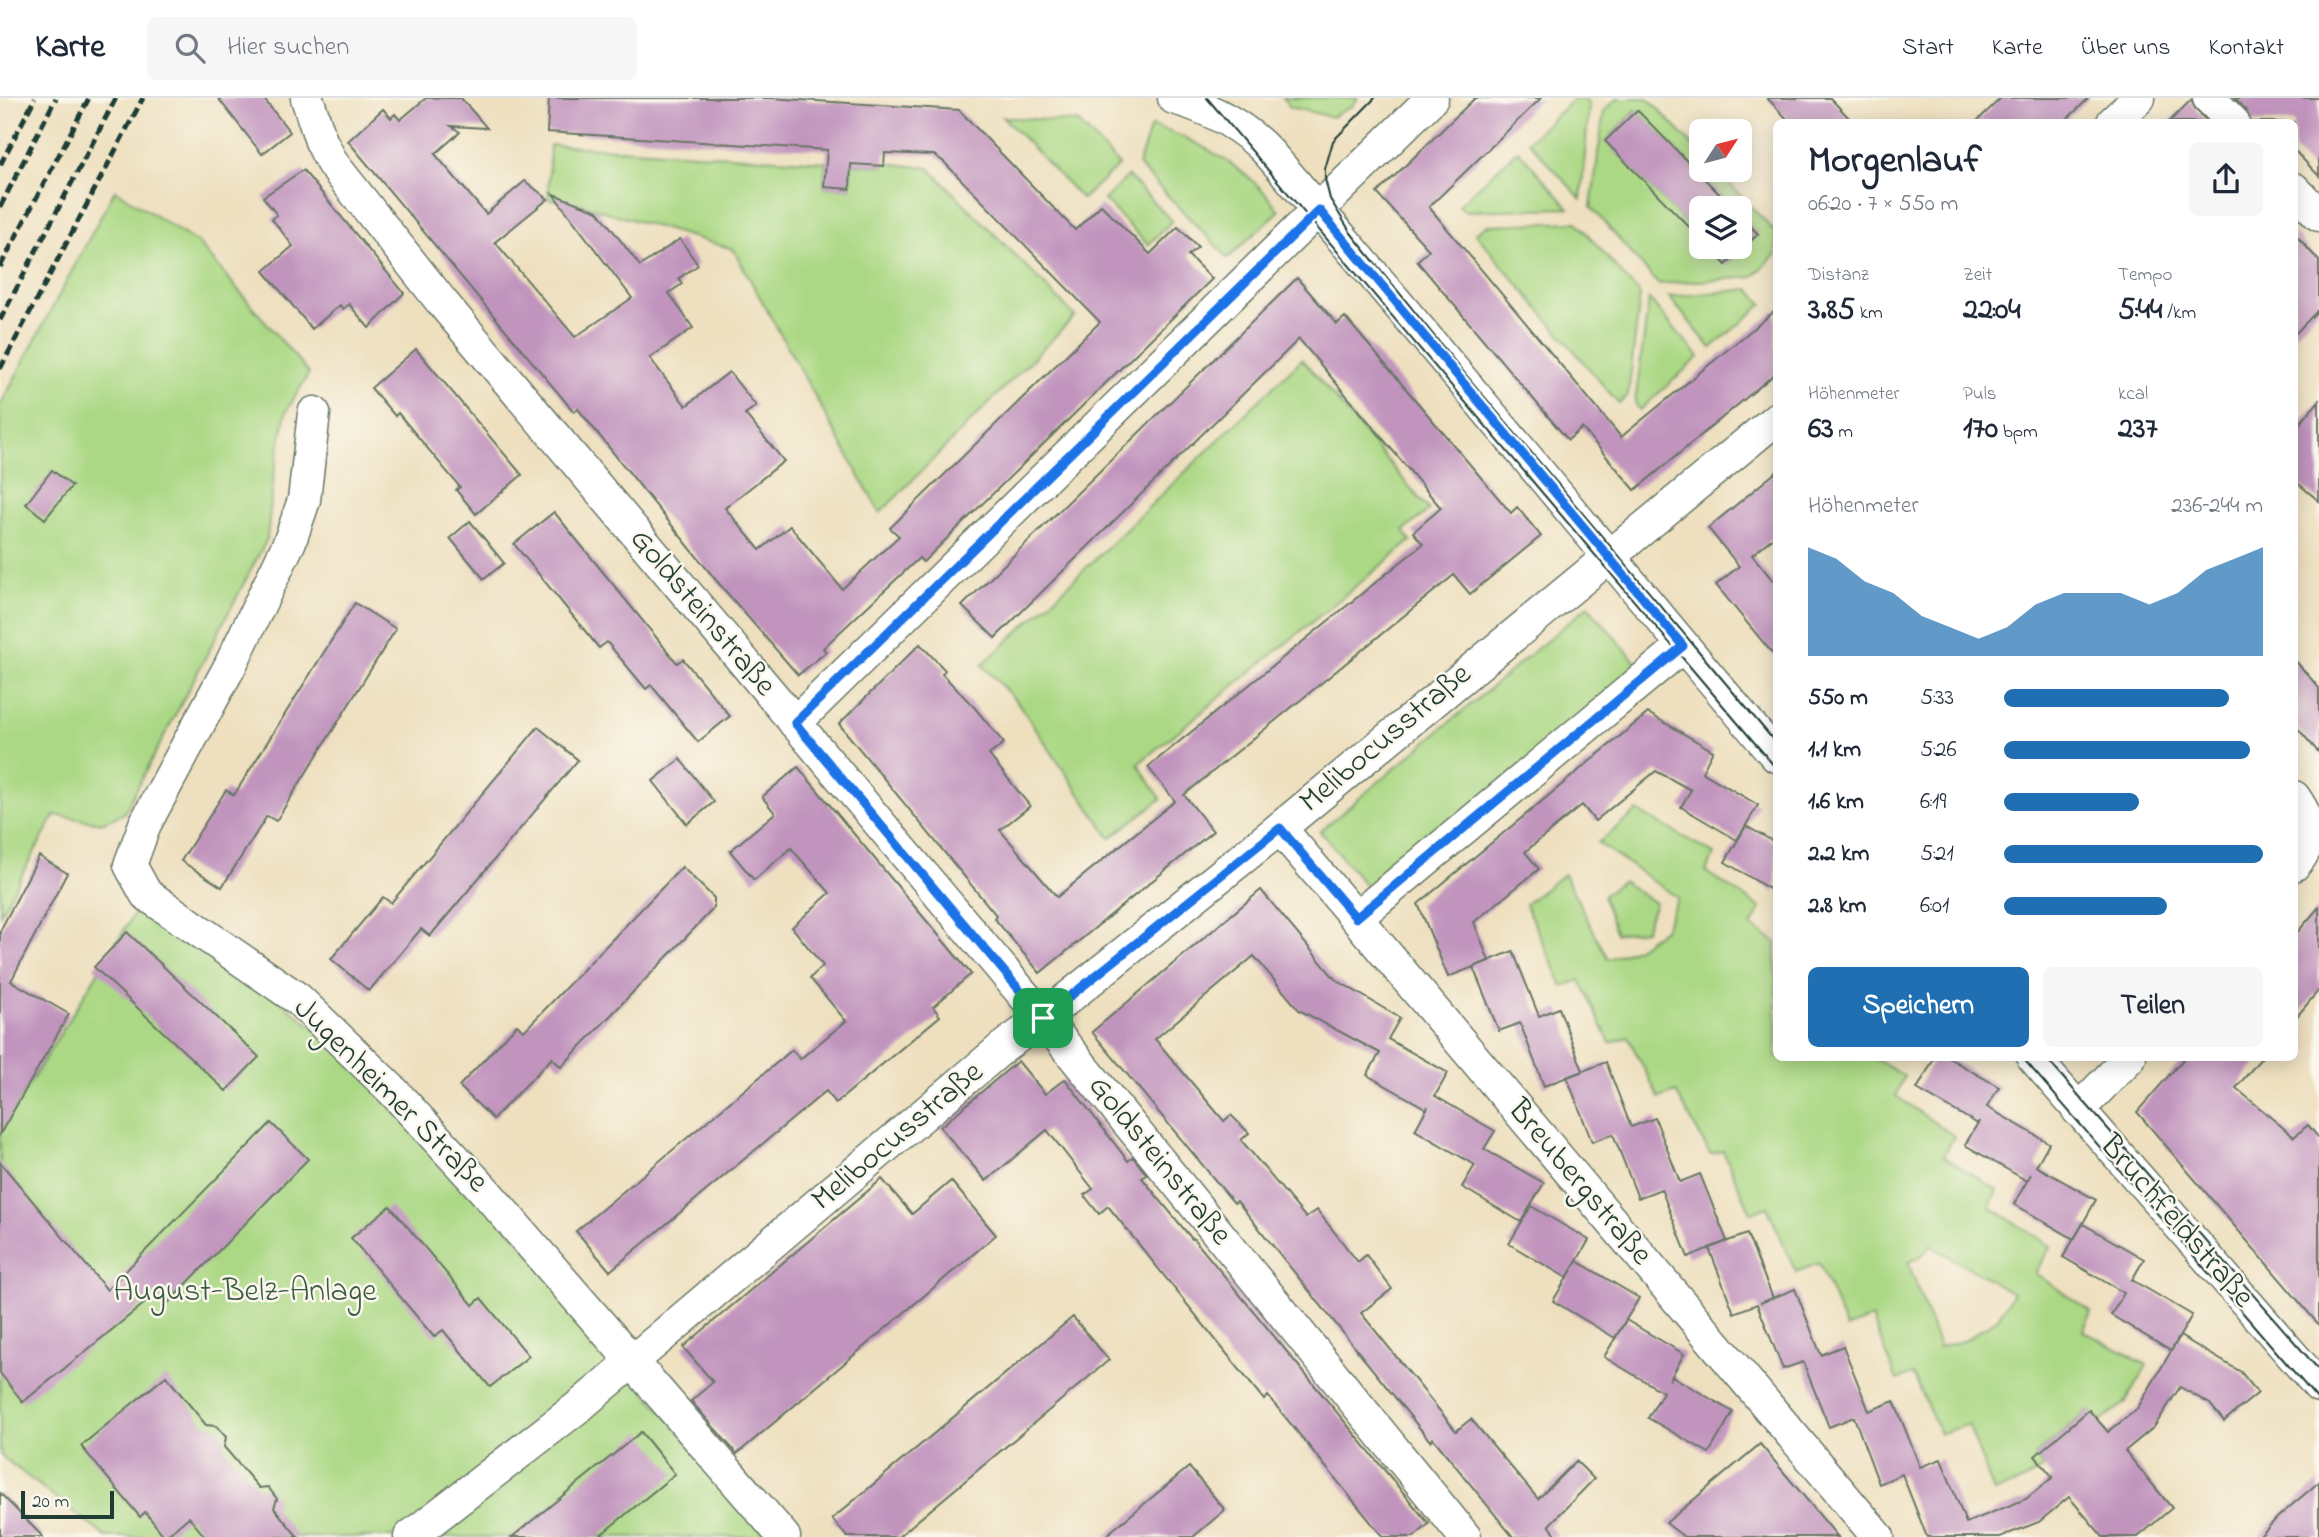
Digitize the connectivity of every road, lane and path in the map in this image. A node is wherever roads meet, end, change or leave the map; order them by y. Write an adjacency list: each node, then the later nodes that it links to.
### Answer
1 (307, 98): 15 (street, Goldsteinstraße)
2 (1174, 98): 9 (street)
3 (1432, 98): 9 (street)
4 (2139, 98): 6 (street)
5 (2209, 98): 7 (street)
6 (2116, 119)
7 (2229, 119)
8 (2298, 193): 10 (street)
9 (1319, 210): 13 (street); 15 (street)
10 (2319, 215)
11 (314, 413): 25 (street, Jugenheimer Straße)
12 (1773, 421): 13 (street, Melibocusstraße)
13 (1607, 556): 14 (street); 18 (street, Melibocusstraße)
14 (1683, 646): 16 (street); 20 (street)
15 (795, 723): 21 (street, Goldsteinstraße)
16 (1773, 751)
17 (2298, 803): 19 (street)
18 (1280, 828): 20 (street, Breubergstraße); 21 (street, Melibocusstraße)
19 (2298, 860)
20 (1356, 918): 30 (street, Breubergstraße)
21 (1043, 1018): 25 (street, Melibocusstraße); 29 (street, Goldsteinstraße)
22 (2036, 1061): 24 (street, Bruchfeldstraße)
23 (2126, 1061): 24 (street)
24 (2078, 1110): 26 (street, Bruchfeldstraße)
25 (631, 1362): 27 (street, Melibocusstraße); 28 (street, Jugenheimer Straße)
26 (2319, 1386)
27 (410, 1537)
28 (784, 1537)
29 (1465, 1537)
30 (1878, 1537)

